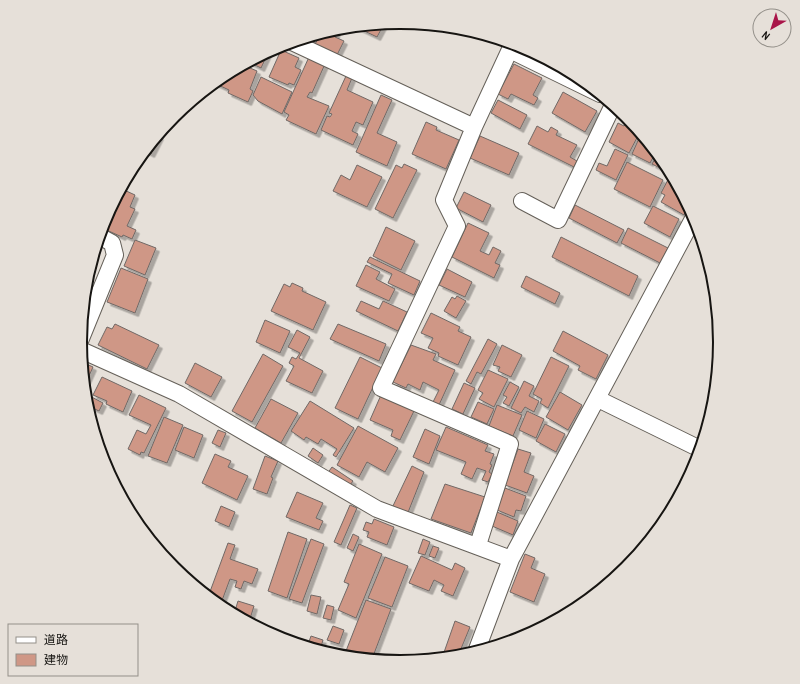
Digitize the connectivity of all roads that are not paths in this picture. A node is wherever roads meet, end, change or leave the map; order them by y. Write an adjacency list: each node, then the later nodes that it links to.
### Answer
1 (300, 46): 6 (street)
2 (510, 49): 6 (street)
3 (535, 60): 4 (street)
4 (547, 66)
5 (610, 111): 7 (street)
6 (474, 127): 14 (street)
7 (522, 202)
8 (690, 225): 12 (street)
9 (105, 239): 10 (street)
10 (88, 321)
11 (88, 353): 14 (street)
12 (598, 399): 13 (street); 15 (street)
13 (695, 446)
14 (478, 545): 15 (street)
15 (511, 559): 16 (street)
16 (479, 645)

